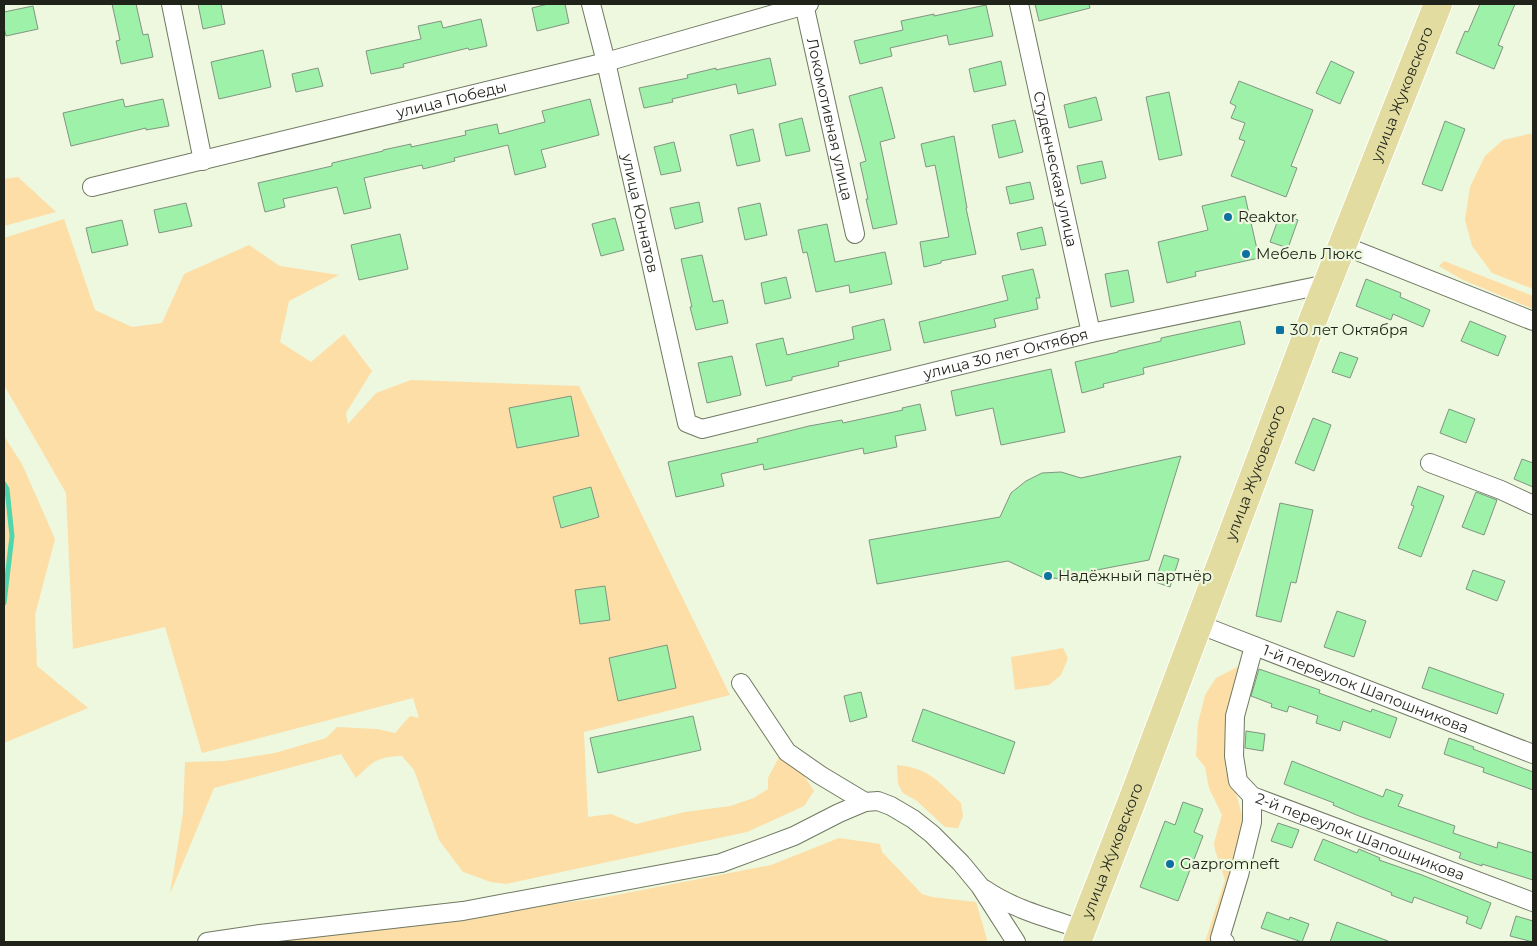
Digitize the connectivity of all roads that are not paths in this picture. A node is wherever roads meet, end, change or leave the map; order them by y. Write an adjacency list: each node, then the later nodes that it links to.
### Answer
1 (171, 4): 7 (street)
2 (591, 4): 6 (street, улица Юннатов)
3 (806, 4): 6 (street, улица Победы); 9 (street, Локомотивная улица)
4 (1019, 4): 13 (street, Студенческая улица)
5 (1438, 4): 10 (main road, улица Жуковского)
6 (606, 62): 7 (street, улица Победы); 14 (street, улица Юннатов)
7 (203, 161): 8 (street, улица Победы)
8 (92, 187)
9 (855, 234)
10 (1342, 245): 11 (main road, улица Жуковского); 12 (street)
11 (1327, 284): 13 (street, улица 30 лет Октября); 17 (main road, улица Жуковского)
12 (1533, 321)
13 (1091, 333): 14 (street, улица 30 лет Октября)
14 (687, 423)
15 (1430, 462): 16 (street)
16 (1533, 506)
17 (1198, 624): 18 (street, 1-й переулок Шапошникова); 25 (main road, улица Жуковского)
18 (1254, 646): 20 (street, 1-й переулок Шапошникова); 21 (street, 2-й переулок Шапошникова)
19 (741, 683): 22 (street)
20 (1533, 754)
21 (1252, 796): 24 (street, 2-й переулок Шапошникова); 28 (street)
22 (865, 802): 23 (street); 26 (street)
23 (980, 886): 25 (street); 27 (street)
24 (1533, 902)
25 (1079, 936)
26 (207, 942)
27 (1016, 942)
28 (1224, 942)

